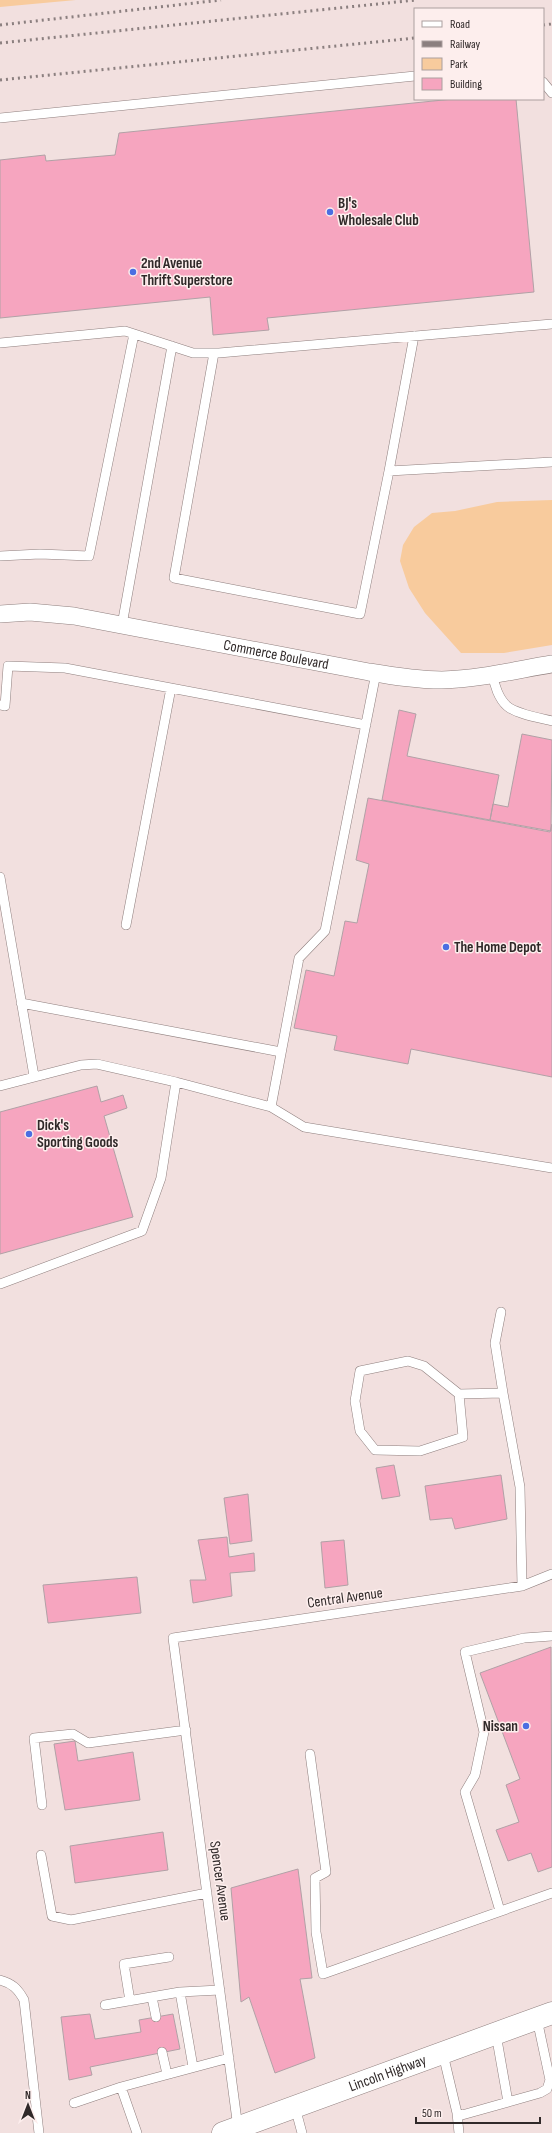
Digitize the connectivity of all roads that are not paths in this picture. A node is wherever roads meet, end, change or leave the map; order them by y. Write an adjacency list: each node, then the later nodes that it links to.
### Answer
1 (414, 76): 4 (lane)
2 (544, 83): 3 (lane)
3 (552, 92)
4 (0, 118)
5 (552, 324): 7 (lane)
6 (134, 334): 8 (lane); 9 (lane); 13 (lane)
7 (414, 336): 10 (lane); 12 (lane)
8 (0, 343)
9 (172, 346): 10 (lane); 15 (lane)
10 (214, 353): 12 (lane)
11 (552, 462): 12 (lane)
12 (389, 471)
13 (0, 556)
14 (0, 614): 15 (street, Commerce Boulevard)
15 (122, 625): 17 (street, Commerce Boulevard)
16 (552, 664): 18 (street, Commerce Boulevard)
17 (376, 673): 18 (street, Commerce Boulevard); 22 (lane)
18 (493, 675): 21 (lane)
19 (171, 688): 20 (lane); 22 (lane); 24 (lane)
20 (0, 705)
21 (552, 721)
22 (366, 725): 26 (lane)
23 (0, 877): 25 (lane)
24 (126, 925)
25 (21, 1003): 26 (lane); 27 (lane)
26 (282, 1052): 30 (lane)
27 (34, 1076): 28 (lane); 29 (lane)
28 (176, 1082): 30 (lane); 32 (lane)
29 (0, 1086)
30 (271, 1107): 31 (lane)
31 (552, 1168)
32 (0, 1284)
33 (502, 1312): 34 (lane)
34 (503, 1393): 35 (lane); 37 (lane)
35 (459, 1394): 35 (lane)
36 (552, 1574): 37 (lane, Central Avenue)
37 (522, 1586): 39 (lane, Central Avenue)
38 (552, 1636): 46 (lane)
39 (173, 1638): 40 (lane, Spencer Avenue)
40 (186, 1730): 42 (lane); 44 (lane, Spencer Avenue)
41 (310, 1754): 46 (lane)
42 (42, 1805)
43 (41, 1855): 44 (lane)
44 (207, 1893): 49 (lane, Spencer Avenue)
45 (552, 1893): 46 (lane)
46 (500, 1911)
47 (170, 1957): 52 (lane)
48 (0, 1980): 68 (lane)
49 (220, 1990): 50 (lane); 59 (lane, Spencer Avenue)
50 (180, 1992): 51 (lane); 60 (lane)
51 (152, 1997): 52 (lane); 55 (lane)
52 (130, 2001): 53 (lane)
53 (105, 2005)
54 (545, 2016): 56 (main road, Lincoln Highway); 63 (lane)
55 (156, 2017)
56 (496, 2034): 58 (main road, Lincoln Highway); 63 (lane)
57 (162, 2052): 61 (lane)
58 (443, 2054): 65 (main road, Lincoln Highway); 66 (lane)
59 (229, 2058): 60 (lane); 67 (lane, Spencer Avenue)
60 (193, 2067): 61 (lane)
61 (167, 2074): 62 (lane)
62 (120, 2087): 64 (lane); 69 (lane)
63 (508, 2102): 66 (lane)
64 (74, 2104)
65 (295, 2107): 67 (main road, Lincoln Highway); 70 (lane)
66 (457, 2113): 71 (lane)
67 (231, 2130)
68 (39, 2133)
69 (137, 2133)
70 (302, 2133)
71 (459, 2133)

